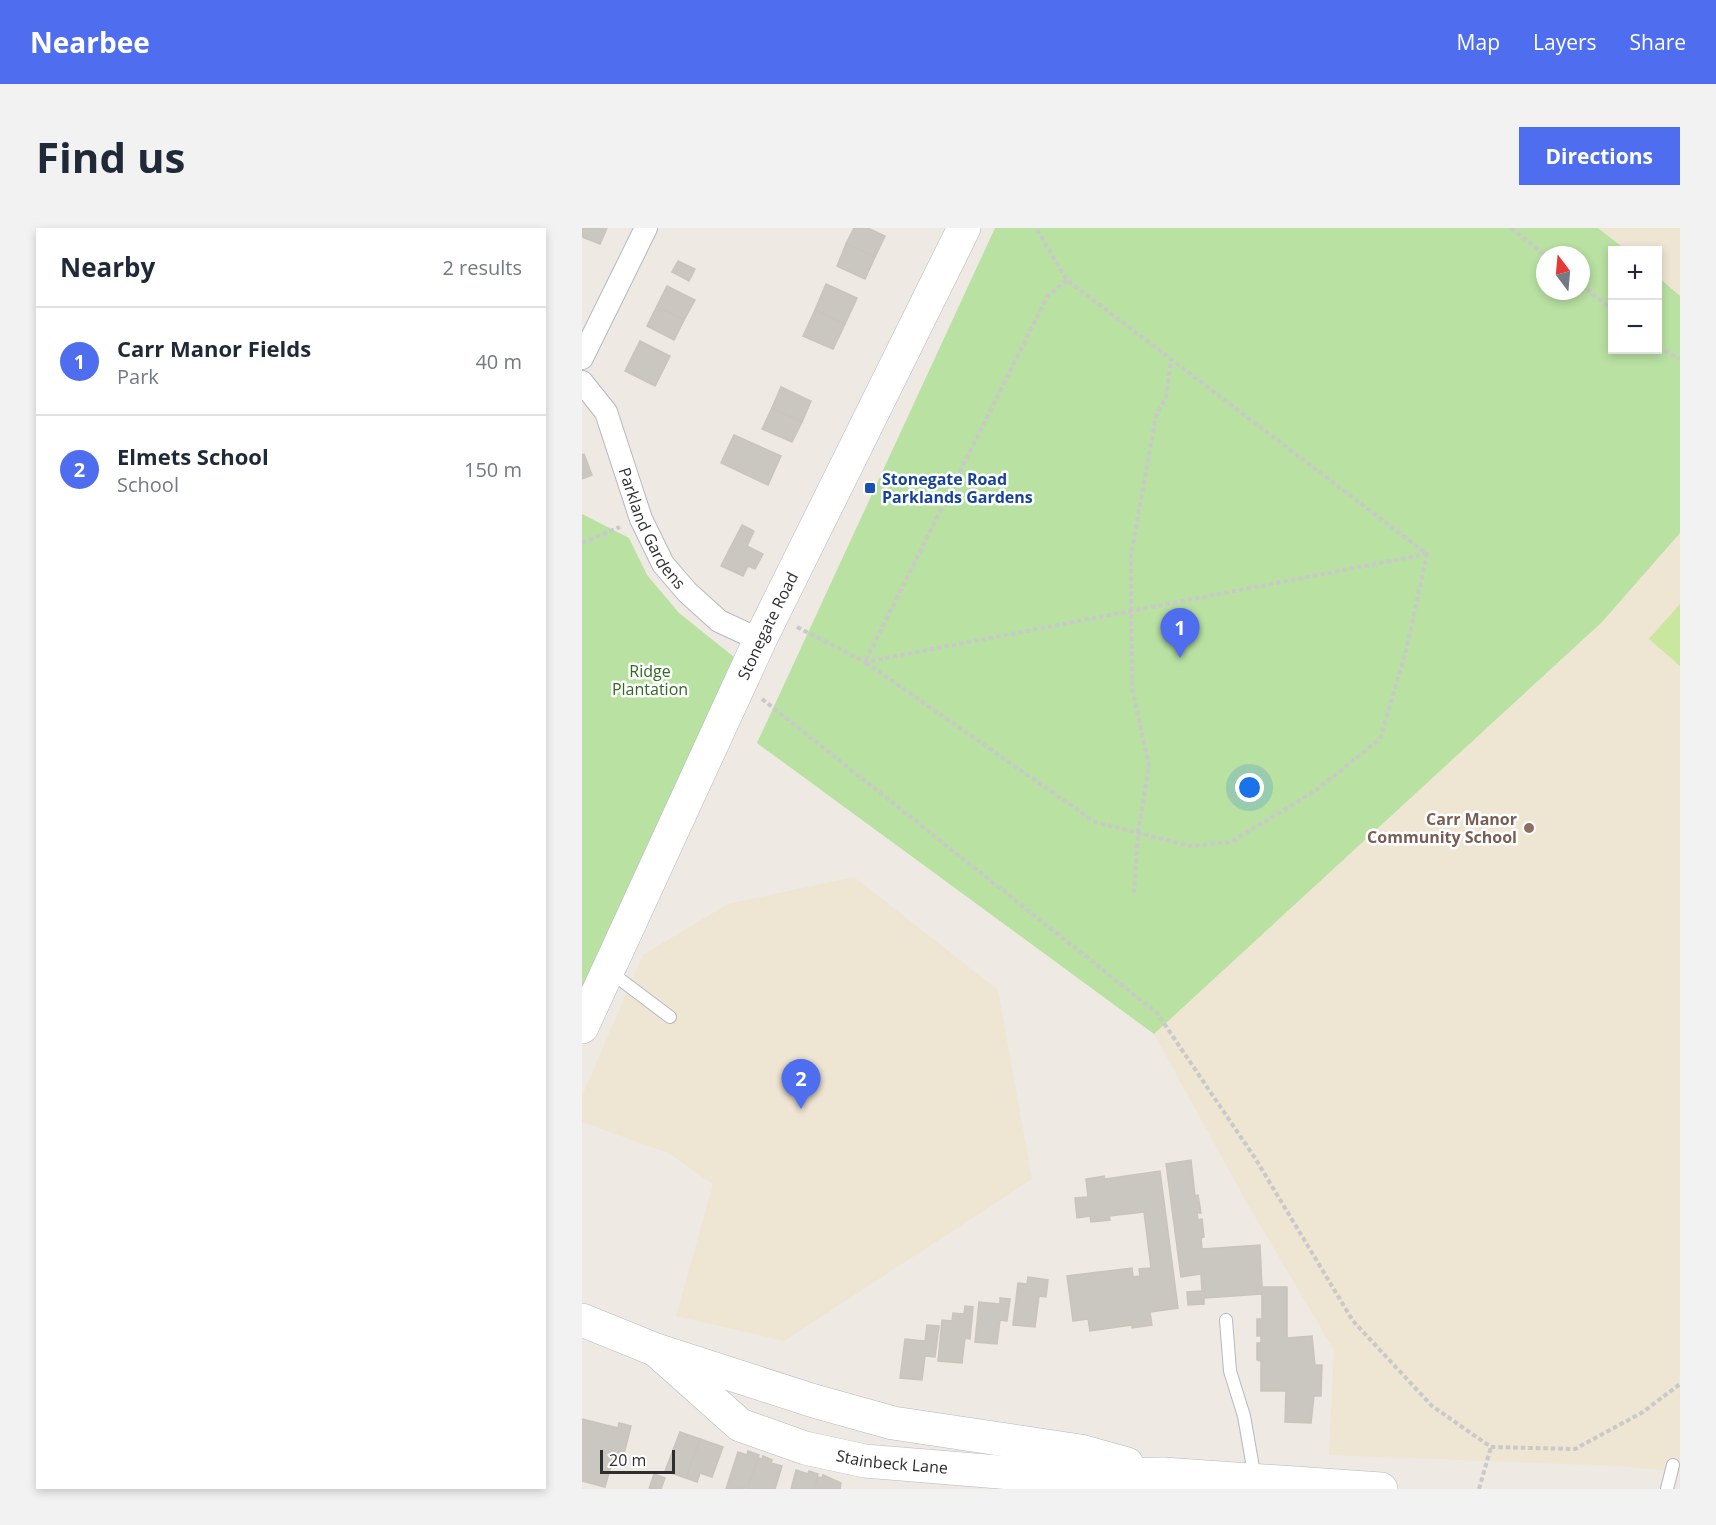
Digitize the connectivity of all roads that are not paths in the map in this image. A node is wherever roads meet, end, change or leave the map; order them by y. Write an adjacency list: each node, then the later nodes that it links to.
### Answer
1 (646, 228): 3 (street)
2 (964, 228): 5 (street, Stonegate Road)
3 (582, 358)
4 (582, 382): 5 (street, Parkland Gardens)
5 (766, 627): 6 (street, Stonegate Road)
6 (608, 970): 7 (lane); 8 (street, Stonegate Road)
7 (669, 1017)
8 (582, 1027)
9 (582, 1320): 11 (street, Stainbeck Lane)
10 (1226, 1320): 13 (lane)
11 (656, 1350): 14 (street, Stainbeck Lane); 14 (street, Stainbeck Lane)
12 (1673, 1465): 17 (lane)
13 (1255, 1480): 14 (street, Stainbeck Lane); 15 (street, Stainbeck Lane)
14 (1160, 1482)
15 (1374, 1489): 16 (street, Stainbeck Lane)
16 (1381, 1489)
17 (1668, 1489)

